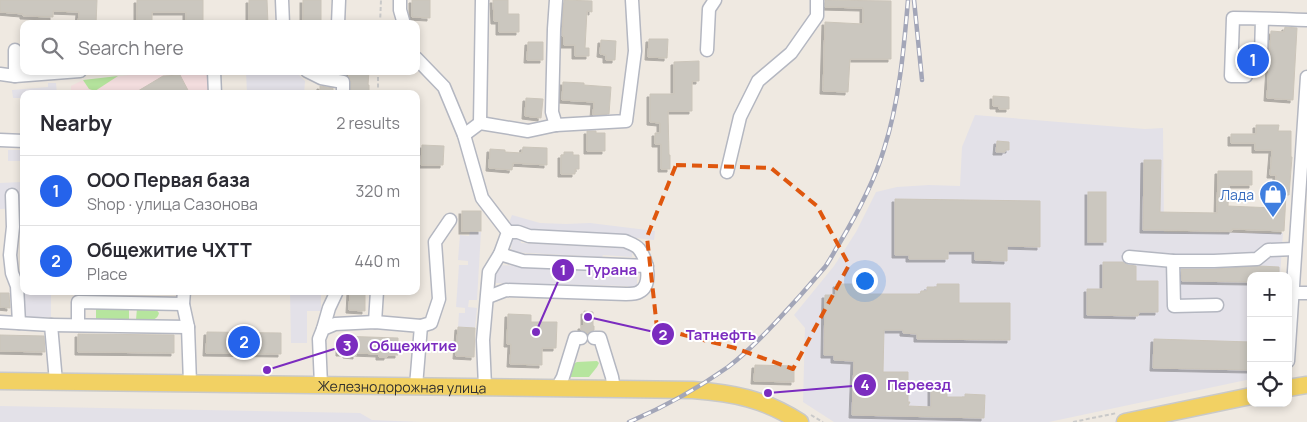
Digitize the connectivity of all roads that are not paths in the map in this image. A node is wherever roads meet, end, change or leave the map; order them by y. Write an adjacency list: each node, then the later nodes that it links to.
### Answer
1 (282, 0): 10 (street)
2 (339, 0): 11 (street)
3 (400, 0): 12 (street)
4 (482, 0): 26 (street)
5 (556, 0): 27 (street)
6 (632, 0): 27 (street)
7 (714, 0): 15 (street)
8 (817, 0): 32 (street)
9 (1262, 18): 9 (street); 13 (street)
10 (283, 20)
11 (338, 20)
12 (403, 20)
13 (1307, 20)
14 (15, 50): 21 (street)
15 (707, 50)
16 (420, 62): 28 (street)
17 (0, 74): 21 (street)
18 (28, 75): 21 (street)
19 (214, 75): 23 (street)
20 (315, 75): 24 (street)
21 (15, 76)
22 (1307, 77): 25 (street)
23 (214, 90)
24 (343, 90)
25 (1306, 96): 29 (street)
26 (480, 123): 27 (street); 28 (street)
27 (556, 125)
28 (464, 135): 35 (street)
29 (1305, 139): 36 (street)
30 (0, 140): 31 (street)
31 (20, 141)
32 (727, 172)
33 (12, 195): 51 (street)
34 (450, 220): 54 (street)
35 (508, 232): 37 (street); 40 (street)
36 (1295, 249): 39 (street); 41 (street)
37 (500, 254): 40 (street); 45 (street)
38 (1129, 257): 39 (street)
39 (1173, 261): 47 (street)
40 (647, 266): 45 (street)
41 (1293, 293): 42 (street); 48 (street)
42 (1307, 294)
43 (335, 295): 56 (street)
44 (377, 295): 50 (street)
45 (488, 297): 64 (street)
46 (184, 298): 53 (street); 55 (street)
47 (1217, 305)
48 (1291, 317)
49 (0, 322): 51 (street)
50 (375, 322): 54 (street); 56 (street)
51 (19, 323): 52 (street)
52 (51, 324): 53 (street); 58 (street)
53 (78, 325): 55 (street)
54 (422, 326): 62 (street)
55 (188, 327): 59 (street)
56 (323, 329): 60 (street)
57 (0, 381): 58 (main road, Железнодорожная улица)
58 (56, 382): 59 (main road, Железнодорожная улица)
59 (190, 383): 60 (main road, Железнодорожная улица)
60 (321, 385): 62 (main road, Железнодорожная улица)
61 (1307, 385): 63 (main road)
62 (416, 386): 64 (main road, Железнодорожная улица)
63 (1292, 387)
64 (485, 388): 65 (main road, Железнодорожная улица)
65 (557, 388): 66 (main road, Железнодорожная улица); 66 (street)
66 (614, 389): 68 (main road, Железнодорожная улица)
67 (1247, 397): 69 (main road)
68 (800, 422)
69 (1125, 422)

